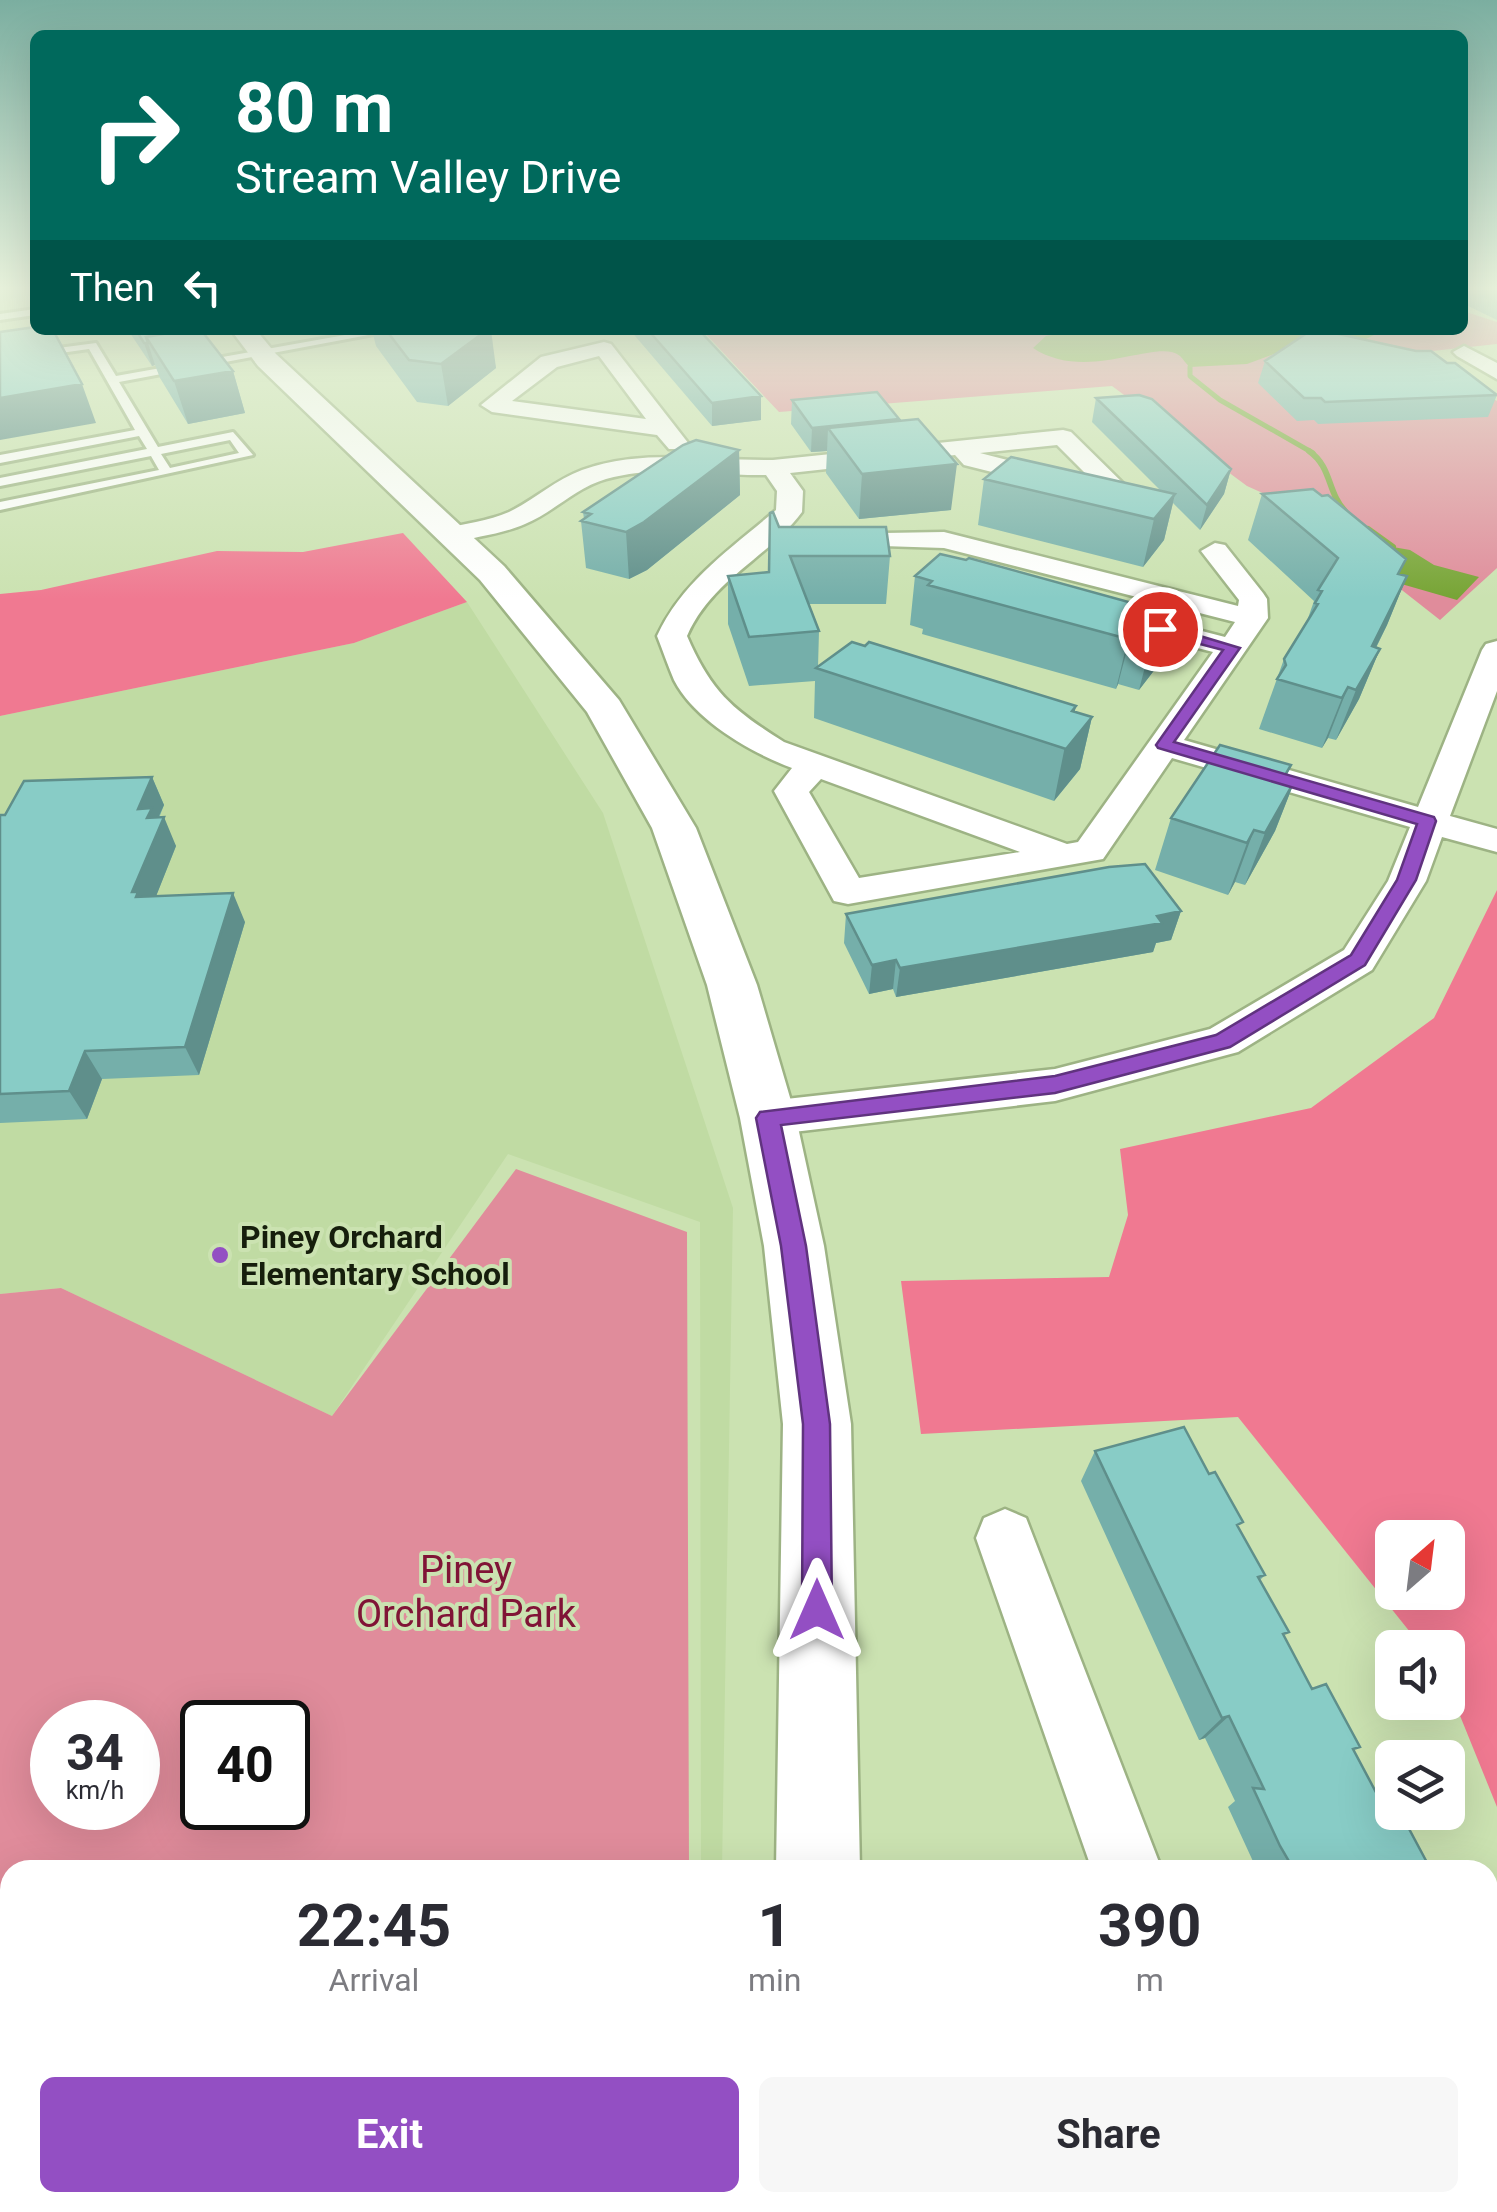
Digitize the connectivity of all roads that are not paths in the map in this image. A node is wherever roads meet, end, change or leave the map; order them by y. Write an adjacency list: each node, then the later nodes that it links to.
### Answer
1 (120, 393): 6 (lane)
2 (304, 393): 17 (street)
3 (507, 393): 5 (street)
4 (639, 393): 5 (street)
5 (666, 429): 10 (street)
6 (142, 432): 8 (lane); 9 (lane)
7 (962, 448): 7 (street); 11 (street)
8 (154, 452): 12 (lane); 12 (lane); 13 (lane)
9 (0, 459)
10 (693, 465): 11 (street); 17 (street)
11 (773, 466): 15 (street)
12 (166, 472): 14 (lane)
13 (0, 482)
14 (0, 506)
15 (762, 538): 16 (street); 25 (street)
16 (883, 538): 19 (street); 21 (street)
17 (458, 541): 29 (street)
18 (1215, 550): 21 (street)
19 (929, 567)
20 (1078, 608): 22 (street)
21 (1253, 618): 22 (street)
22 (1232, 648): 24 (street)
23 (1497, 650): 26 (street)
24 (1164, 745): 26 (street); 28 (street)
25 (812, 766): 28 (street); 28 (street)
26 (1427, 821): 27 (street); 29 (street)
27 (1497, 841)
28 (1065, 856)
29 (768, 1118): 31 (street)
30 (1005, 1538): 32 (street)
31 (818, 1860)
32 (1122, 1860)

